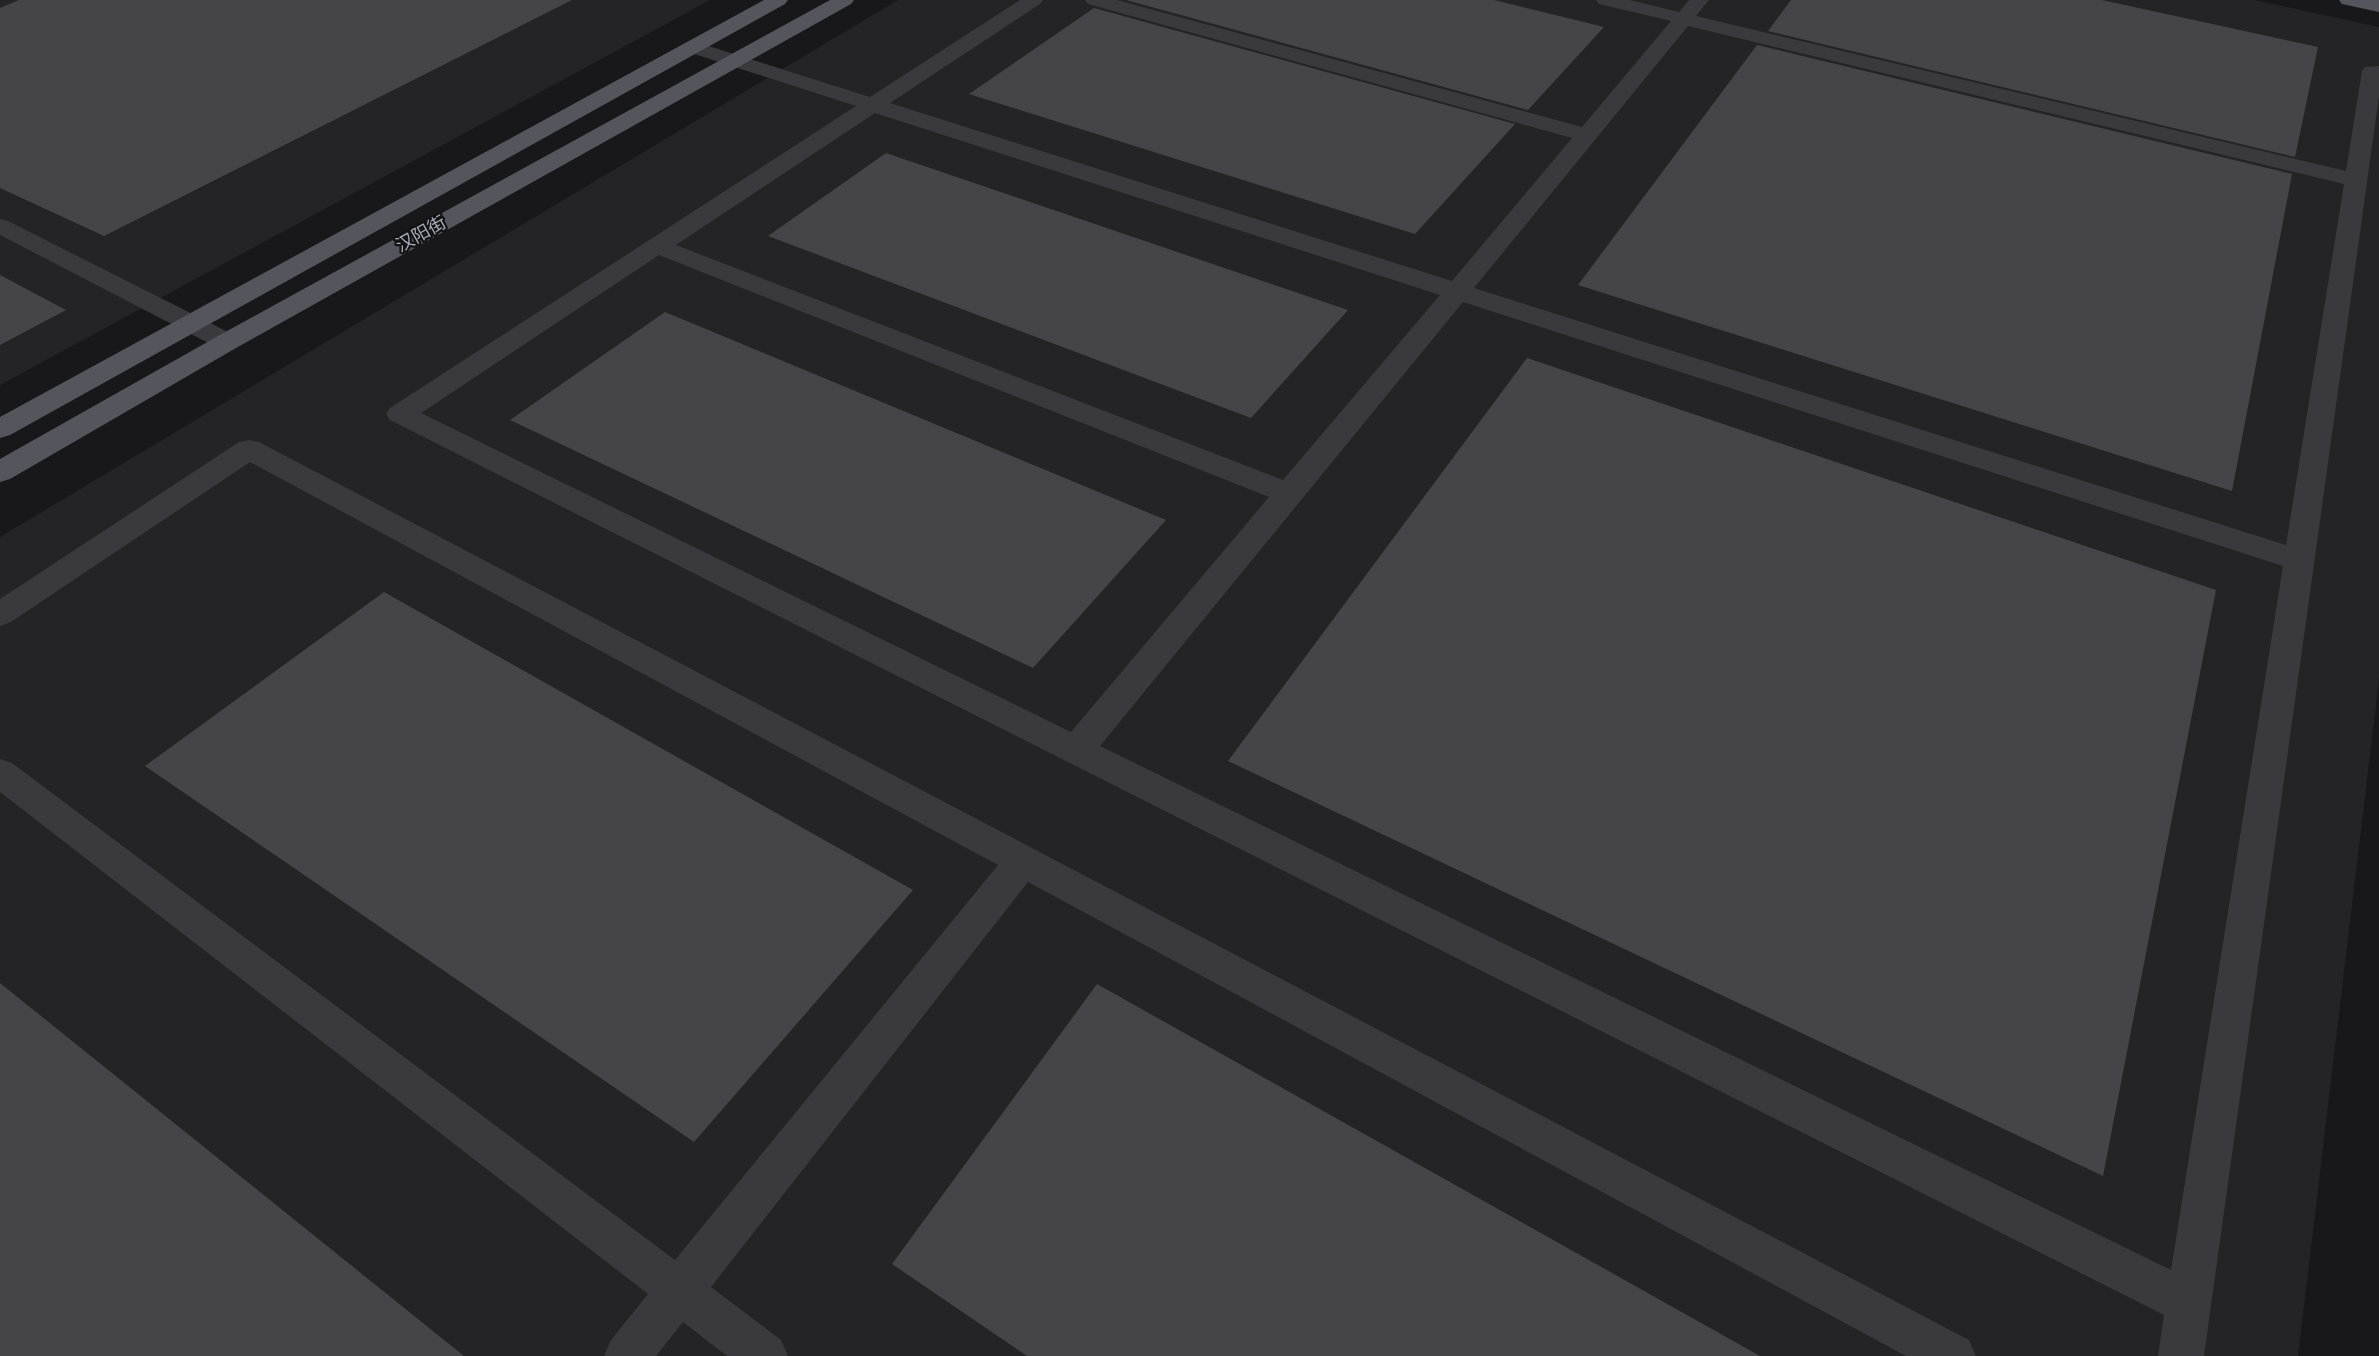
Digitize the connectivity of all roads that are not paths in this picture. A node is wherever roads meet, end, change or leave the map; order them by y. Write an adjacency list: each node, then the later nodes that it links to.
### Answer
1 (778, 0): 9 (main road, 汉阳街)
2 (844, 0): 10 (main road, 汉阳街)
3 (1033, 0): 12 (lane)
4 (1095, 0): 13 (lane)
5 (1606, 0): 8 (lane)
6 (2349, 0): 7 (main road)
7 (2379, 6)
8 (1691, 9): 13 (lane); 14 (lane)
9 (692, 47): 10 (lane); 18 (main road, 汉阳街)
10 (734, 61): 12 (lane); 19 (main road, 汉阳街)
11 (2372, 71): 14 (lane)
12 (872, 105): 16 (lane); 17 (lane)
13 (1587, 135): 17 (lane)
14 (2355, 180): 23 (lane)
15 (0, 226): 18 (lane)
16 (657, 246): 22 (lane); 25 (lane)
17 (1457, 291): 22 (lane); 23 (lane)
18 (189, 323): 19 (lane); 20 (main road, 汉阳街)
19 (227, 342): 21 (main road, 汉阳街)
20 (0, 429)
21 (0, 472)
22 (1290, 494): 25 (lane)
23 (2299, 560): 29 (lane)
24 (0, 614): 27 (lane)
25 (1076, 750): 29 (lane)
26 (0, 773): 28 (lane)
27 (1023, 861): 28 (lane); 32 (lane)
28 (679, 1291): 30 (lane); 31 (lane)
29 (2189, 1303): 33 (lane)
30 (627, 1356)
31 (765, 1356)
32 (1953, 1356)
33 (2181, 1356)

